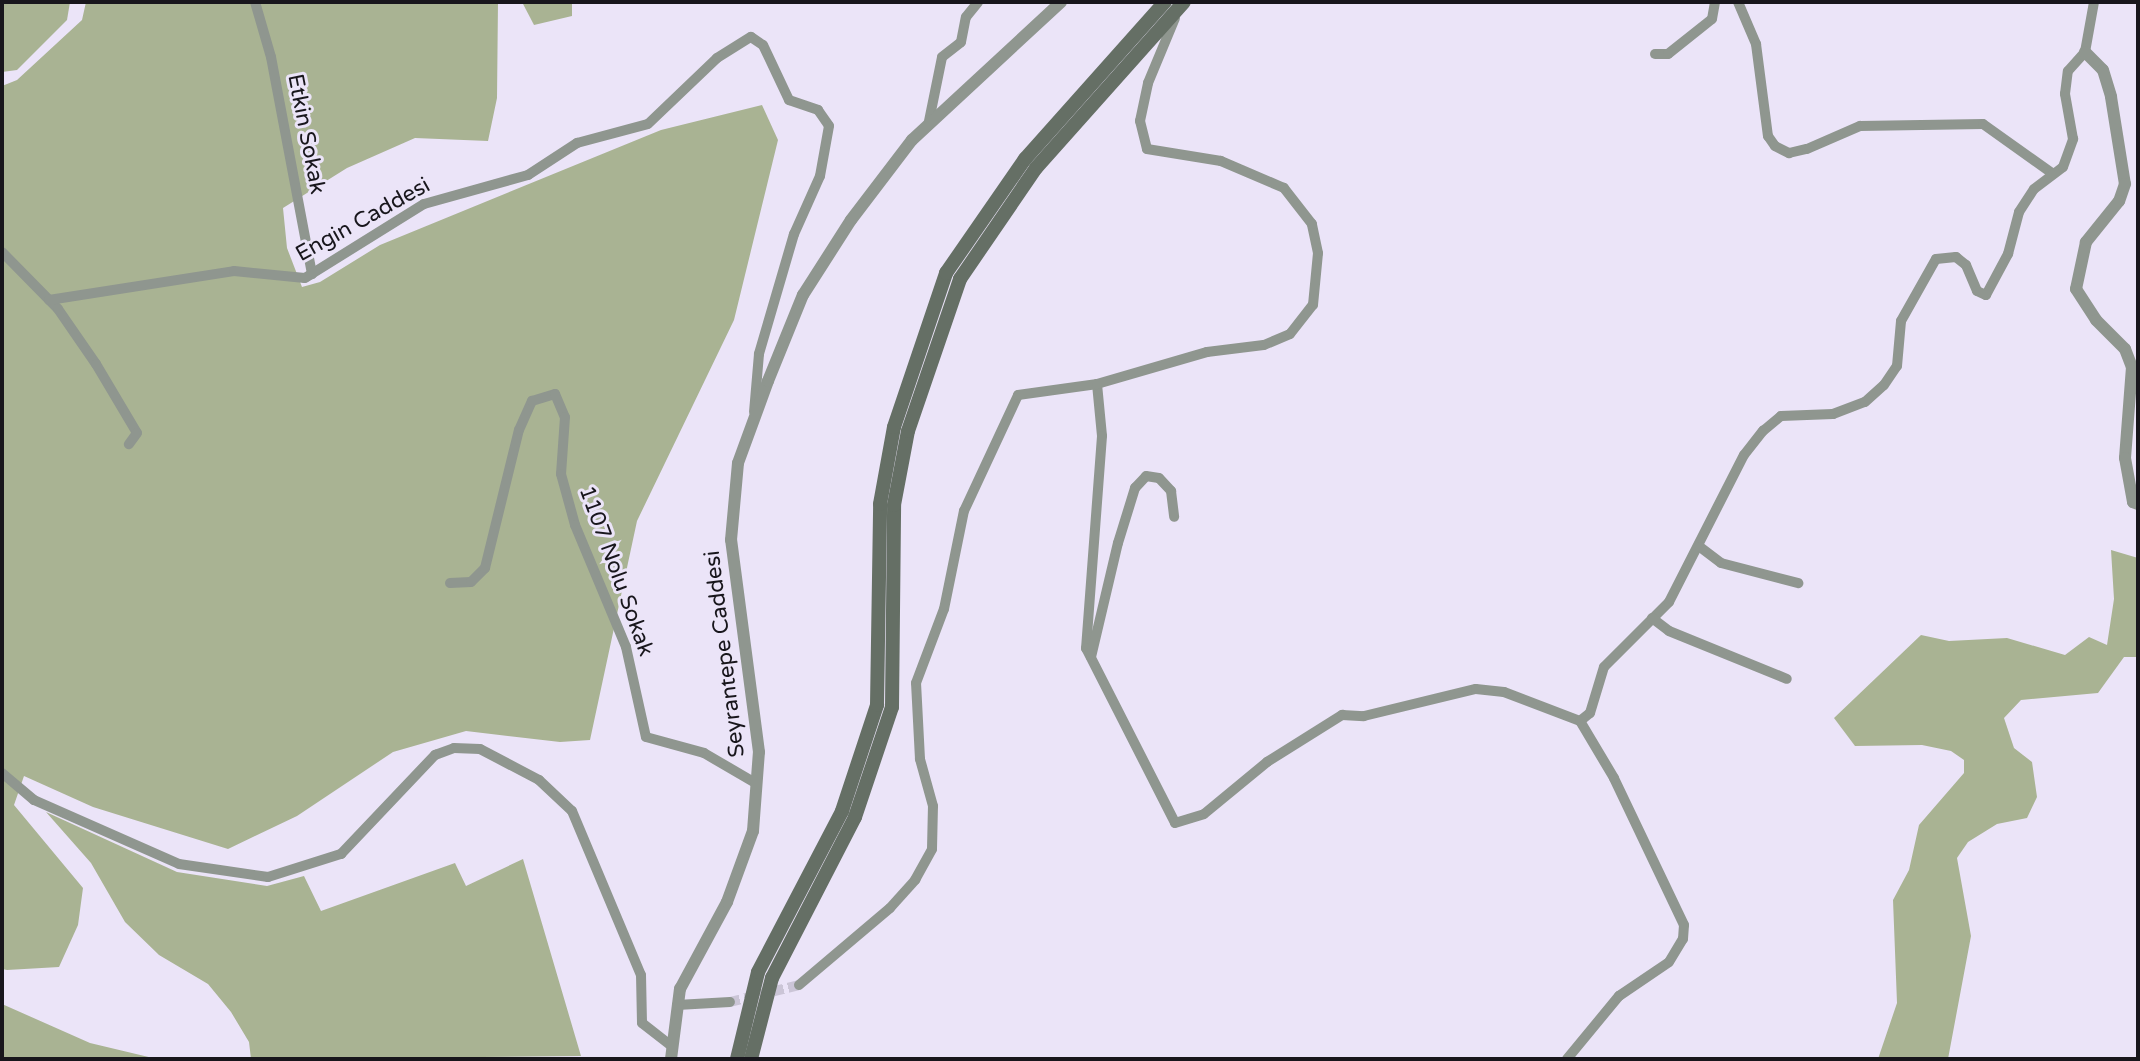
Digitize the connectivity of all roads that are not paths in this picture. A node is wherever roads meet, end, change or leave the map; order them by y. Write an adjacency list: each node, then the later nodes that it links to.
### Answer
1 (255, 2): 14 (street, Etkin Sokak)
2 (978, 2): 11 (street)
3 (1061, 2): 11 (street, Seyrantepe Caddesi)
4 (1165, 2): 35 (main road)
5 (1715, 2): 10 (street)
6 (1738, 2): 12 (street)
7 (2094, 2): 9 (street)
8 (1182, 4): 16 (street); 36 (main road)
9 (2085, 52): 12 (street); 19 (street)
10 (1655, 54)
11 (928, 126): 17 (street, Seyrantepe Caddesi)
12 (2053, 174): 21 (street)
13 (2, 252): 15 (street)
14 (312, 274): 15 (street, Engin Caddesi); 17 (street, Engin Caddesi)
15 (49, 300): 18 (street)
16 (1097, 384): 25 (street); 30 (street)
17 (754, 418): 29 (street, Seyrantepe Caddesi)
18 (129, 444)
19 (2138, 504)
20 (1174, 517): 25 (street)
21 (1700, 547): 23 (street); 24 (street)
22 (450, 583): 29 (street, 1107 Nolu Sokak)
23 (1798, 583)
24 (1652, 618): 26 (street); 27 (street)
25 (1091, 657): 27 (street)
26 (1787, 679)
27 (1580, 721): 37 (street)
28 (2, 773): 33 (street)
29 (757, 784): 32 (street, Seyrantepe Caddesi)
30 (799, 985)
31 (730, 1002): 32 (street)
32 (677, 1005): 33 (street, Seyrantepe Caddesi)
33 (670, 1045): 34 (street, Seyrantepe Caddesi)
34 (671, 1059)
35 (737, 1059)
36 (751, 1059)
37 (1567, 1059)

